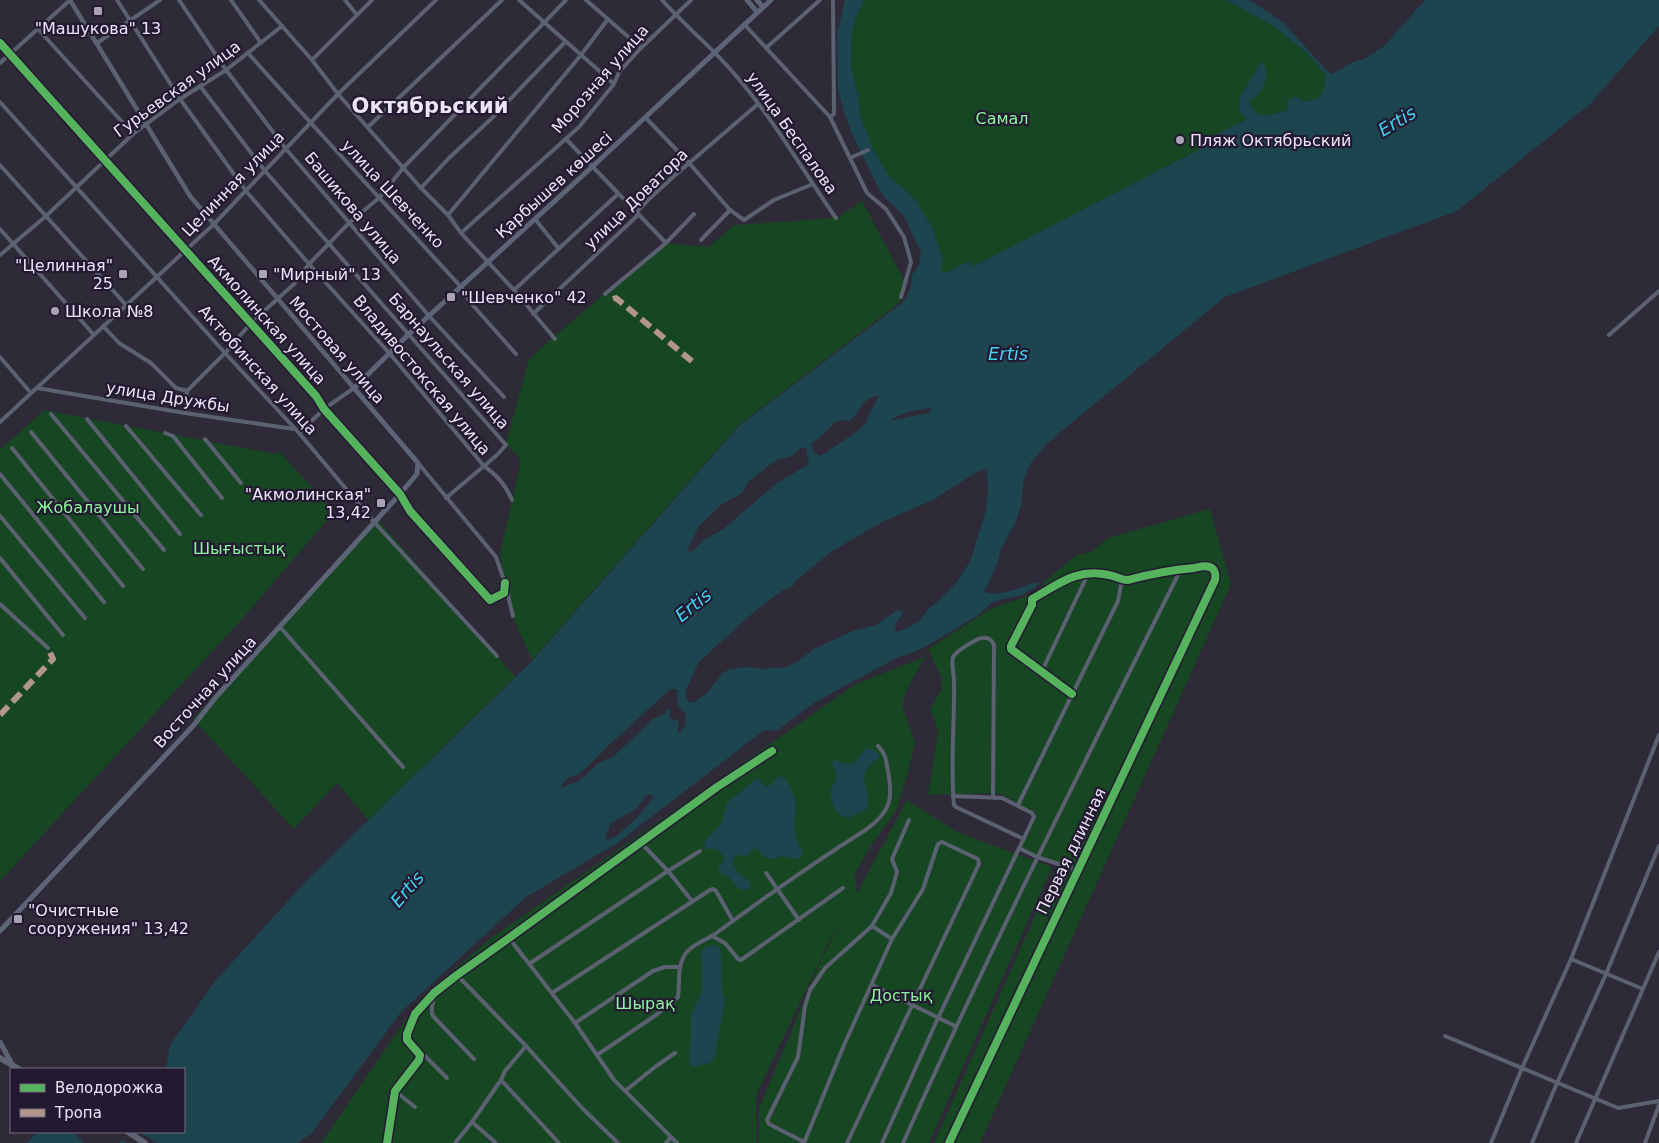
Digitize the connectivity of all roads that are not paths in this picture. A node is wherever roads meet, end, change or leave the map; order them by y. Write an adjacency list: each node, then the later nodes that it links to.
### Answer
1 (70, 0): 30 (street); 32 (street, Мостовая улица)
2 (117, 0): 26 (street, Владивостокская улица)
3 (160, 0): 26 (street)
4 (179, 0): 43 (street, Башикова улица)
5 (231, 0): 33 (street)
6 (259, 0): 29 (street)
7 (345, 0): 23 (street)
8 (372, 0): 23 (street)
9 (436, 0): 46 (street, Целинная улица)
10 (502, 0): 54 (street)
11 (519, 0): 27 (street)
12 (566, 0): 27 (street)
13 (586, 0): 25 (street)
14 (662, 0): 24 (street, улица Беспалова)
15 (691, 0): 24 (street, Морозная улица)
16 (747, 0): 22 (main road)
17 (757, 0): 21 (main road)
18 (771, 0): 21 (main road, Қарбышев көшесі)
19 (820, 0): 36 (street)
20 (833, 0): 51 (street)
21 (763, 7): 22 (main road, Қарбышев көшесі)
22 (757, 12): 28 (main road, Қарбышев көшесі)
23 (356, 15): 41 (street)
24 (675, 15): 35 (street, Морозная улица); 38 (street, улица Беспалова)
25 (608, 19): 35 (street); 40 (street)
26 (130, 20): 32 (street); 47 (street, Владивостокская улица)
27 (543, 22): 31 (street); 64 (street)
28 (744, 24): 36 (street); 38 (main road, Қарбышев көшесі)
29 (282, 26): 33 (street, Гурьевская улица); 41 (street)
30 (38, 29): 39 (street); 55 (street)
31 (565, 42): 40 (street); 68 (street)
32 (97, 43): 53 (street, Мостовая улица)
33 (261, 43): 37 (street, Гурьевская улица)
34 (0, 44): 39 (street, Акмолинская улица)
35 (641, 48): 44 (street, Морозная улица)
36 (766, 48): 51 (street)
37 (248, 53): 43 (street, Гурьевская улица); 52 (street, улица Шевченко)
38 (714, 53): 49 (street, улица Беспалова); 50 (main road, Қарбышев көшесі)
39 (10, 54): 42 (street); 60 (street, Акмолинская улица)
40 (581, 56): 44 (street); 75 (street)
41 (312, 60): 46 (street)
42 (0, 63)
43 (226, 70): 45 (street, Гурьевская улица); 57 (street, Башикова улица)
44 (614, 84): 56 (street, Морозная улица)
45 (200, 86): 47 (street, Гурьевская улица); 65 (street, Барнаульская улица)
46 (338, 94): 52 (street, Целинная улица); 54 (street)
47 (180, 99): 53 (street, Гурьевская улица); 69 (street, Владивостокская улица)
48 (0, 102): 67 (street, Актюбинская улица)
49 (758, 104): 61 (street, улица Доватора); 66 (street, улица Беспалова)
50 (645, 117): 61 (street); 63 (main road, Қарбышев көшесі)
51 (830, 117): 59 (street)
52 (310, 123): 57 (street, Целинная улица); 71 (street, улица Шевченко)
53 (146, 124): 55 (street, Гурьевская улица); 79 (street, Мостовая улица)
54 (368, 128): 64 (street)
55 (133, 134): 60 (street, Гурьевская улица)
56 (566, 139): 63 (street); 82 (street, Морозная улица)
57 (286, 149): 65 (street, Целинная улица); 80 (street, Башикова улица)
58 (868, 150): 59 (street)
59 (850, 158): 97 (street)
60 (106, 160): 67 (street, Гурьевская улица); 88 (street, Акмолинская улица)
61 (689, 163): 72 (street); 73 (street, улица Доватора)
62 (0, 164): 76 (street)
63 (592, 167): 70 (street); 78 (main road, Қарбышев көшесі)
64 (403, 168): 68 (street); 71 (street)
65 (265, 171): 69 (street, Целинная улица); 86 (street, Барнаульская улица)
66 (813, 184): 72 (street); 77 (street, улица Беспалова)
67 (76, 188): 76 (street, Гурьевская улица); 92 (street, Актюбинская улица)
68 (421, 188): 75 (street)
69 (246, 191): 79 (street, Целинная улица); 91 (street, Владивостокская улица)
70 (618, 194): 73 (street); 87 (street)
71 (380, 197): 80 (street); 93 (street, улица Шевченко)
72 (730, 210): 83 (street)
73 (636, 213): 84 (street); 100 (street, улица Доватора)
74 (694, 214): 84 (street)
75 (448, 215): 82 (street)
76 (46, 216): 85 (street, Гурьевская улица); 99 (street)
77 (836, 218)
78 (535, 219): 87 (street); 90 (main road, Қарбышев көшесі)
79 (214, 224): 88 (street, Целинная улица); 98 (street, Мостовая улица)
80 (348, 224): 86 (street); 101 (street, Башикова улица)
81 (0, 229): 85 (street)
82 (461, 233): 90 (street)
83 (701, 240)
84 (666, 243): 96 (street)
85 (13, 244): 89 (street, Гурьевская улица); 105 (street)
86 (329, 244): 91 (street); 104 (street, Барнаульская улица)
87 (559, 249): 94 (street)
88 (186, 250): 92 (street, Целинная улица); 102 (street, Акмолинская улица)
89 (0, 255)
90 (488, 262): 93 (main road, Қарбышев көшесі); 94 (street)
91 (309, 264): 98 (street); 109 (street, Владивостокская улица)
92 (156, 277): 99 (street, Целинная улица); 108 (street, Актюбинская улица)
93 (461, 287): 101 (main road, Қарбышев көшесі); 110 (street, улица Шевченко)
94 (514, 290): 100 (street)
95 (1659, 291): 106 (street)
96 (604, 294)
97 (901, 297)
98 (277, 299): 102 (street); 113 (street, Мостовая улица)
99 (126, 305): 103 (street, Целинная улица)
100 (533, 314): 107 (street)
101 (430, 317): 104 (main road, Қарбышев көшесі); 116 (street, Башикова улица)
102 (251, 323): 108 (street); 117 (street, Акмолинская улица)
103 (103, 326): 105 (street, Целинная улица); 114 (street)
104 (409, 334): 109 (main road, Қарбышев көшесі); 129 (street, Барнаульская улица)
105 (94, 335): 112 (street, Целинная улица)
106 (1609, 335)
107 (555, 339)
108 (225, 353): 114 (street); 123 (street, Актюбинская улица)
109 (390, 354): 113 (main road, Қарбышев көшесі); 129 (street, Владивостокская улица)
110 (516, 354)
111 (0, 357): 115 (street)
112 (37, 388): 115 (street, Целинная улица); 118 (street, улица Дружбы)
113 (354, 388): 117 (street); 128 (main road, Мостовая улица)
114 (187, 391): 118 (street)
115 (31, 393): 121 (street, Целинная улица)
116 (504, 398)
117 (324, 409): 123 (street); 132 (street, Акмолинская улица)
118 (185, 413): 123 (street, улица Дружбы)
119 (52, 414): 140 (street)
120 (87, 419): 139 (street)
121 (0, 422)
122 (126, 426): 136 (street)
123 (297, 431): 138 (street, Актюбинская улица)
124 (31, 432): 143 (street)
125 (165, 433): 133 (street)
126 (205, 439): 131 (street)
127 (12, 448): 147 (street)
128 (418, 463): 132 (main road, Восточная улица); 134 (street, Мостовая улица)
129 (484, 466): 134 (street); 135 (street, Владивостокская улица)
130 (0, 474): 148 (street)
131 (241, 483)
132 (400, 494): 138 (main road, Восточная улица); 146 (street, Акмолинская улица)
133 (222, 498)
134 (446, 498): 146 (street, Мостовая улица)
135 (512, 500)
136 (201, 515)
137 (0, 516): 151 (street)
138 (374, 522): 152 (main road, Восточная улица); 155 (street, Актюбинская улица)
139 (180, 534)
140 (164, 550)
141 (0, 558): 153 (street)
142 (1181, 569): 145 (street); 171 (street); 173 (street, Первая длинная)
143 (143, 570)
144 (1088, 574): 145 (street); 156 (street); 156 (street)
145 (1122, 580): 157 (street)
146 (505, 583): 150 (street, Мостовая улица)
147 (123, 586)
148 (104, 602)
149 (0, 604): 154 (street)
150 (513, 616)
151 (85, 618)
152 (280, 627): 161 (street); 181 (main road, Восточная улица)
153 (63, 635)
154 (48, 648)
155 (497, 656)
156 (1041, 673): 157 (street)
157 (1072, 694): 164 (street)
158 (1659, 735): 186 (street)
159 (878, 746): 176 (street)
160 (772, 751): 167 (street)
161 (403, 767)
162 (953, 796): 163 (street); 163 (street); 166 (street)
163 (993, 797): 164 (street)
164 (1018, 805): 166 (street)
165 (909, 820): 180 (street)
166 (1024, 839): 169 (street)
167 (641, 843): 172 (street); 183 (street)
168 (1659, 846): 190 (street)
169 (1019, 848): 171 (street); 196 (street)
170 (700, 851): 172 (street)
171 (1037, 857): 173 (street); 198 (street)
172 (668, 870): 177 (street); 187 (street)
173 (1077, 870): 233 (street, Первая длинная)
174 (766, 873): 176 (street)
175 (843, 888): 178 (street)
176 (776, 889): 178 (street); 179 (street)
177 (692, 902): 179 (street); 194 (street)
178 (799, 920): 182 (street)
179 (732, 921): 182 (street)
180 (872, 926): 184 (street); 229 (street)
181 (0, 931)
182 (712, 936): 188 (street)
183 (510, 938): 187 (street); 189 (street)
184 (892, 939): 191 (street); 195 (street)
185 (1659, 952): 192 (street)
186 (1572, 959): 190 (street); 208 (street)
187 (529, 964): 194 (street)
188 (680, 967): 197 (street); 204 (street)
189 (456, 974): 193 (street); 201 (street)
190 (1606, 974): 192 (street); 211 (street)
191 (872, 985): 195 (street); 229 (street)
192 (1643, 989): 214 (street)
193 (434, 993): 203 (street); 206 (street)
194 (552, 993): 197 (street)
195 (912, 1005): 196 (street); 230 (street)
196 (938, 1018): 198 (street); 231 (street)
197 (575, 1024): 204 (street)
198 (955, 1026): 232 (street)
199 (1445, 1036): 208 (street)
200 (0, 1042): 207 (main road)
201 (526, 1046): 210 (street); 226 (street)
202 (675, 1053): 213 (street)
203 (420, 1055): 209 (street); 212 (street)
204 (597, 1055): 213 (street)
205 (0, 1058): 207 (highway)
206 (474, 1059)
207 (16, 1068)
208 (1522, 1068): 211 (street); 234 (street)
209 (448, 1078)
210 (501, 1080): 218 (street); 225 (street)
211 (1557, 1083): 214 (street); 235 (street)
212 (395, 1091): 217 (street); 222 (street)
213 (625, 1092): 220 (street)
214 (1595, 1100): 215 (street); 236 (street)
215 (1659, 1101)
216 (1659, 1105): 237 (street)
217 (415, 1107)
218 (472, 1122): 223 (street); 224 (street)
219 (130, 1133): 221 (highway)
220 (671, 1137): 227 (street); 228 (street)
221 (145, 1143)
222 (387, 1143)
223 (455, 1143)
224 (496, 1143)
225 (559, 1143)
226 (618, 1143)
227 (666, 1143)
228 (677, 1143)
229 (804, 1143)
230 (847, 1143)
231 (882, 1143)
232 (903, 1143)
233 (949, 1143)
234 (1491, 1143)
235 (1532, 1143)
236 (1576, 1143)
237 (1645, 1143)

